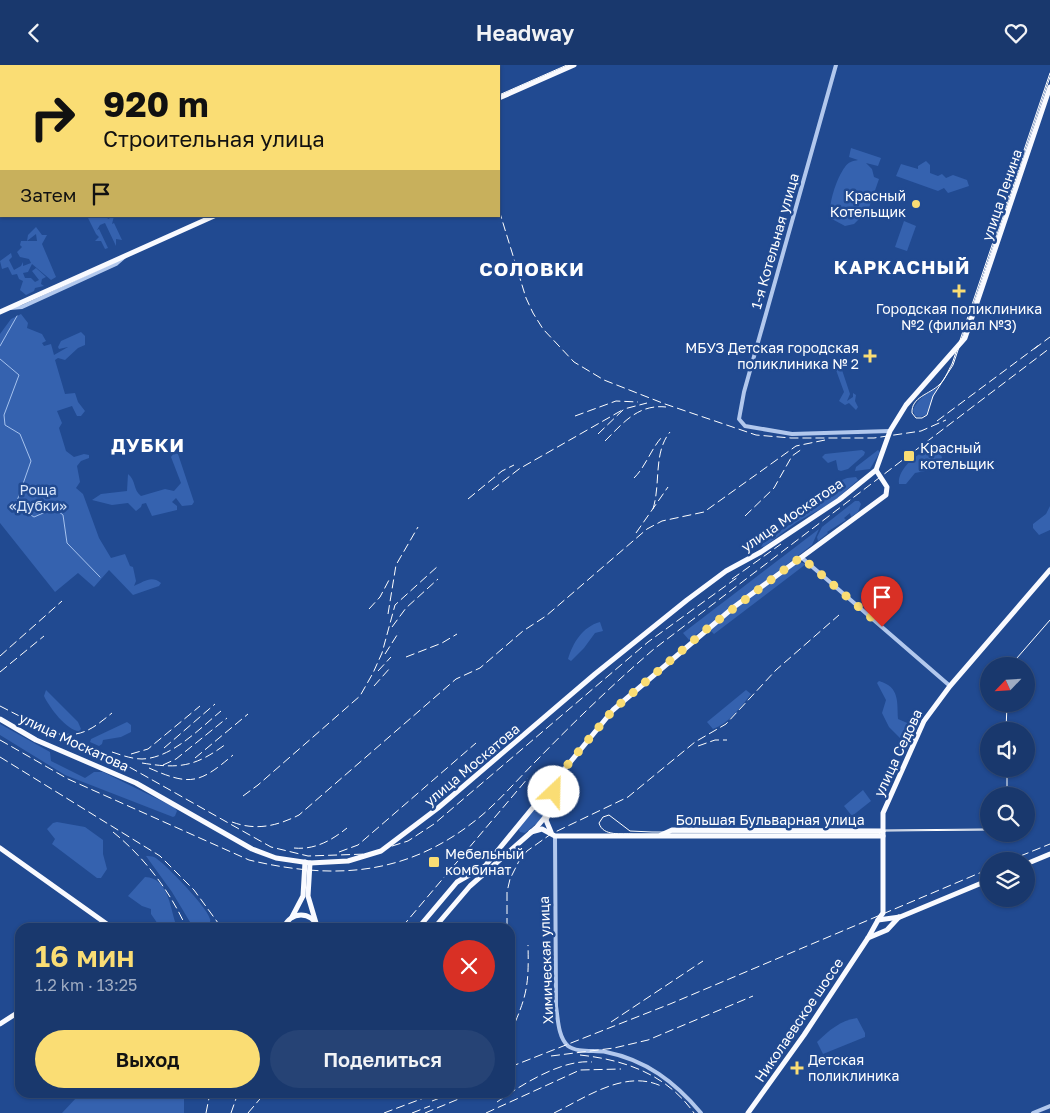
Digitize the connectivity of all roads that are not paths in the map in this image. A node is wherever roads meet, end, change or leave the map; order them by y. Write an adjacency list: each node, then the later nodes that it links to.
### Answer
1 (574, 65): 4 (main road)
2 (836, 65): 7 (street, 1-я Котельная улица)
3 (1050, 87): 7 (main road, улица Ленина)
4 (500, 98)
5 (212, 217): 6 (main road)
6 (0, 312)
7 (890, 431): 8 (main road, улица Москатова)
8 (876, 469): 9 (main road); 24 (main road, улица Москатова)
9 (801, 557): 11 (street); 13 (main road)
10 (1050, 570): 11 (main road, улица Седова)
11 (950, 686): 18 (main road, улица Седова)
12 (0, 719): 24 (main road, улица Москатова)
13 (555, 780): 14 (main road); 15 (main road)
14 (542, 795): 15 (main road); 17 (main road)
15 (552, 803): 16 (main road)
16 (550, 811): 19 (main road); 20 (main road)
17 (516, 828): 19 (main road); 36 (main road)
18 (883, 833): 20 (main road, Большая Бульварная улица); 26 (main road, улица Седова)
19 (529, 834): 20 (main road, Большая Бульварная улица); 37 (main road)
20 (553, 835): 43 (street, Химическая улица)
21 (0, 848): 31 (main road)
22 (1050, 854): 23 (main road)
23 (1035, 860)
24 (308, 863): 28 (main road); 35 (main road)
25 (980, 884): 27 (main road)
26 (882, 913): 29 (main road); 30 (main road, улица Седова)
27 (900, 917): 29 (main road); 38 (main road)
28 (290, 919): 32 (main road); 33 (main road); 34 (main road)
29 (886, 920): 30 (main road); 38 (main road)
30 (877, 921): 38 (main road); 39 (main road, Николаевское шоссе)
31 (105, 923)
32 (284, 923)
33 (287, 923)
34 (314, 923)
35 (316, 923)
36 (422, 923)
37 (438, 923)
38 (886, 931): 39 (main road)
39 (868, 938): 44 (main road, Николаевское шоссе)
40 (15, 1014): 41 (main road)
41 (0, 1024)
42 (1050, 1106): 45 (street)
43 (701, 1113)
44 (748, 1113)
45 (1033, 1113)

